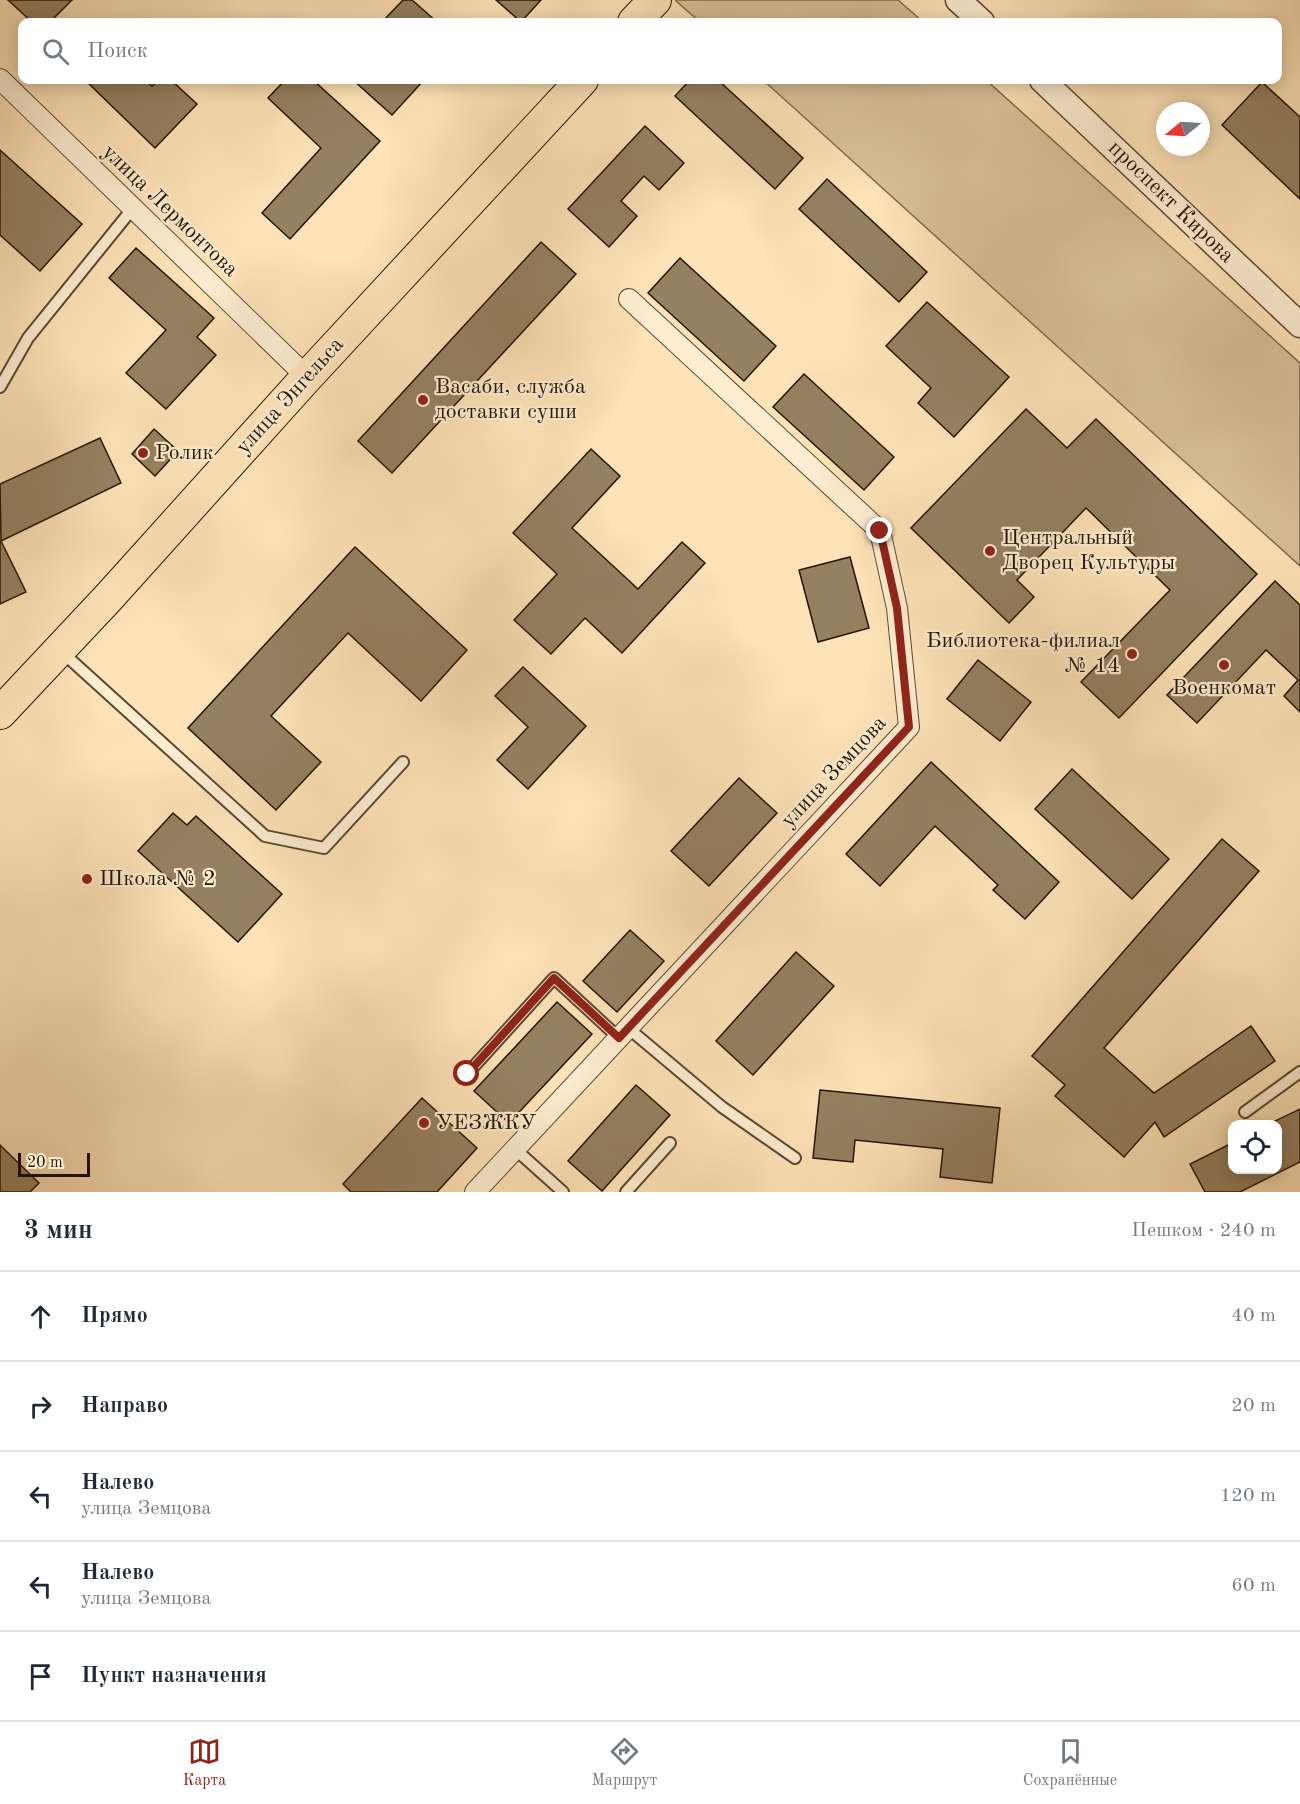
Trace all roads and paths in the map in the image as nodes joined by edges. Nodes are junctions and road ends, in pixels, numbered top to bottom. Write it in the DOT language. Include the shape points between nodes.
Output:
graph roads {
  1 [pos="655,0"];
  2 [pos="958,0"];
  3 [pos="638,18"];
  4 [pos="978,18"];
  5 [pos="0,79"];
  6 [pos="578,84"];
  7 [pos="1046,84"];
  8 [pos="133,208"];
  9 [pos="629,299"];
  10 [pos="1300,325"];
  11 [pos="307,377"];
  12 [pos="0,387"];
  13 [pos="59,650"];
  14 [pos="0,713"];
  15 [pos="403,762"];
  16 [pos="624,1033"];
  17 [pos="1300,1072"];
  18 [pos="467,1074"];
  19 [pos="1245,1112"];
  20 [pos="670,1143"];
  21 [pos="515,1149"];
  22 [pos="795,1158"];
  23 [pos="475,1192"];
  24 [pos="563,1192"];
  25 [pos="626,1192"];
  1 -- 3 [label="main road"];
  2 -- 4 [label="street"];
  5 -- 8 [label="street, улица Лермонтова"];
  6 -- 11 [label="main road, улица Энгельса"];
  7 -- 10 [label="street, проспект Кирова"];
  8 -- 11 [label="street, улица Лермонтова"];
  8 -- 12 [label="lane" via="28,338"];
  9 -- 16 [label="street, улица Земцова" via="880,531 897,608 909,727"];
  11 -- 13 [label="main road, улица Энгельса"];
  13 -- 14 [label="main road, улица Энгельса"];
  13 -- 15 [label="lane" via="265,836 324,848"];
  16 -- 18 [label="lane" via="554,978"];
  16 -- 21 [label="street, улица Земцова"];
  16 -- 22 [label="lane"];
  17 -- 19 [label="lane"];
  20 -- 25 [label="lane"];
  21 -- 23 [label="street, улица Земцова"];
  21 -- 24 [label="lane"];
}
